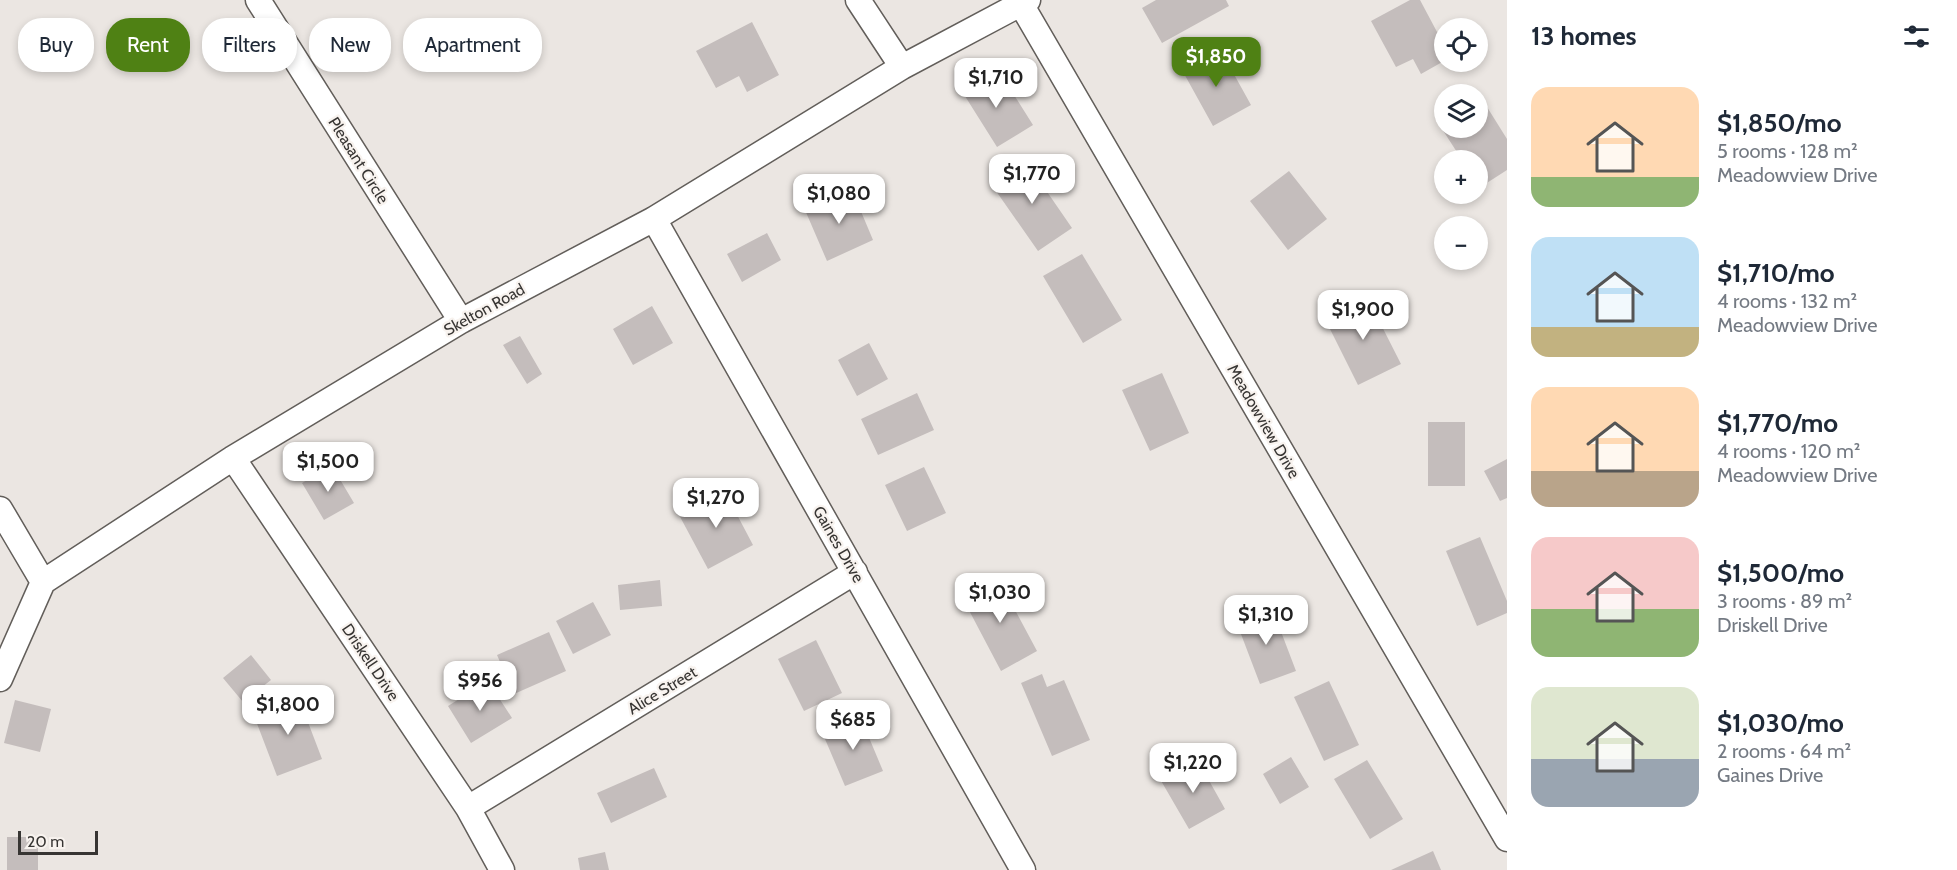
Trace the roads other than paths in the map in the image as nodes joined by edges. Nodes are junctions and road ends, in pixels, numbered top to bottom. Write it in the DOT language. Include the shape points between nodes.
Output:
graph roads {
  1 [pos="258,0"];
  2 [pos="858,0"];
  3 [pos="1024,2"];
  4 [pos="902,67"];
  5 [pos="654,219"];
  6 [pos="461,321"];
  7 [pos="233,458"];
  8 [pos="0,509"];
  9 [pos="855,572"];
  10 [pos="43,582"];
  11 [pos="0,679"];
  12 [pos="468,807"];
  13 [pos="1507,839"];
  14 [pos="502,870"];
  15 [pos="1023,870"];
  1 -- 6 [label="street, Pleasant Circle"];
  2 -- 4 [label="street"];
  3 -- 4 [label="street, Skelton Road"];
  3 -- 13 [label="street, Meadowview Drive"];
  4 -- 5 [label="street, Skelton Road"];
  5 -- 6 [label="street, Skelton Road"];
  5 -- 9 [label="street, Gaines Drive"];
  6 -- 7 [label="street, Skelton Road"];
  7 -- 10 [label="street, Skelton Road"];
  7 -- 12 [label="street, Driskell Drive"];
  8 -- 10 [label="street"];
  9 -- 12 [label="street, Alice Street"];
  9 -- 15 [label="street, Gaines Drive"];
  10 -- 11 [label="street"];
  12 -- 14 [label="street, Driskell Drive"];
}
